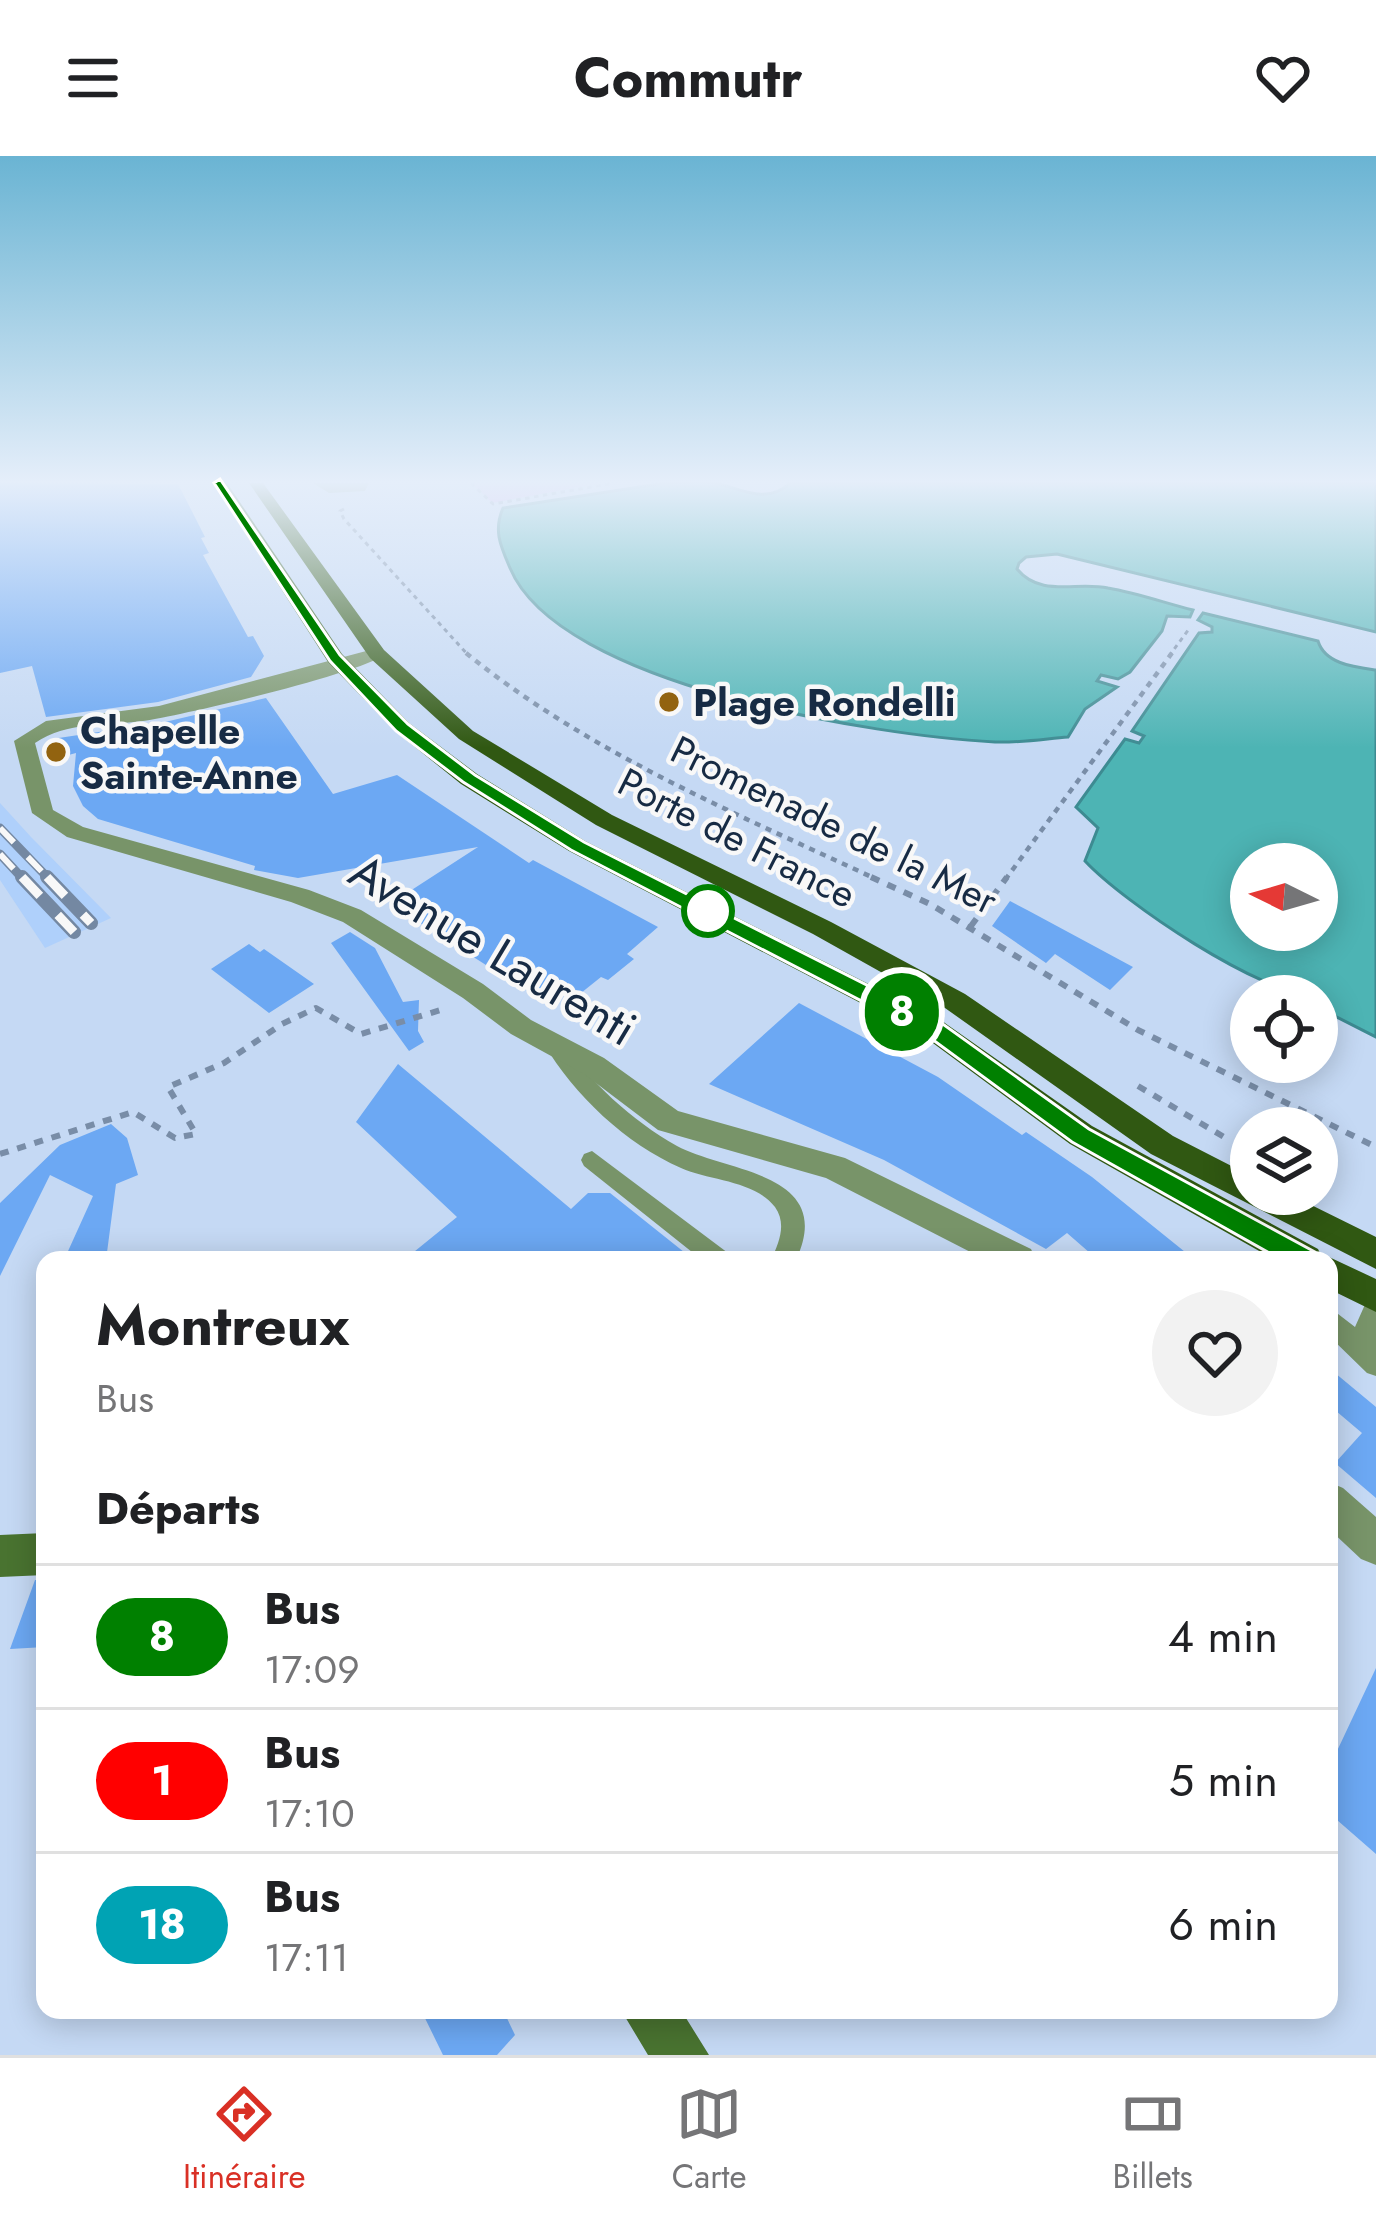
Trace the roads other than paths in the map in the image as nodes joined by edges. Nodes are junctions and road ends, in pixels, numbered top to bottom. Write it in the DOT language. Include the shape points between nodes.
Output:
graph roads {
  1 [pos="278,572"];
  2 [pos="319,572"];
  3 [pos="377,654"];
  4 [pos="340,665"];
  5 [pos="554,1044"];
  6 [pos="592,1160"];
  7 [pos="1230,1180"];
  8 [pos="1299,1215"];
  9 [pos="1270,1249"];
  10 [pos="708,1251"];
  11 [pos="788,1251"];
  12 [pos="1001,1251"];
  13 [pos="1376,1254"];
  14 [pos="1338,1277"];
  15 [pos="1376,1296"];
  16 [pos="1376,1308"];
  17 [pos="1338,1328"];
  18 [pos="1368,1357"];
  19 [pos="1338,1510"];
  20 [pos="1376,1544"];
  21 [pos="36,1554"];
  22 [pos="0,1556"];
  23 [pos="654,2019"];
  24 [pos="682,2055"];
  1 -- 4 [label="main road, Porte de France"];
  2 -- 3 [label="main road, Porte de France"];
  3 -- 4 [label="street, Avenue Laurenti"];
  3 -- 7 [label="main road, Porte de France" via="466,735 525,772 955,1001 1162,1145"];
  4 -- 5 [label="street, Avenue Laurenti" via="154,713 34,731 24,741 34,817 352,916"];
  4 -- 9 [label="main road, Porte de France" via="402,727 518,812 932,1028 1081,1136"];
  5 -- 11 [label="lane" via="570,1073 660,1145 778,1194 791,1214"];
  5 -- 12 [label="street, Avenue Laurenti" via="669,1120 834,1167"];
  6 -- 10 [label="lane"];
  8 -- 13 [label="main road, Porte de France"];
  14 -- 15 [label="main road"];
  16 -- 18 [label="lane"];
  17 -- 18 [label="lane"];
  19 -- 20 [label="street"];
  21 -- 22 [label="street"];
  23 -- 24 [label="street"];
}
